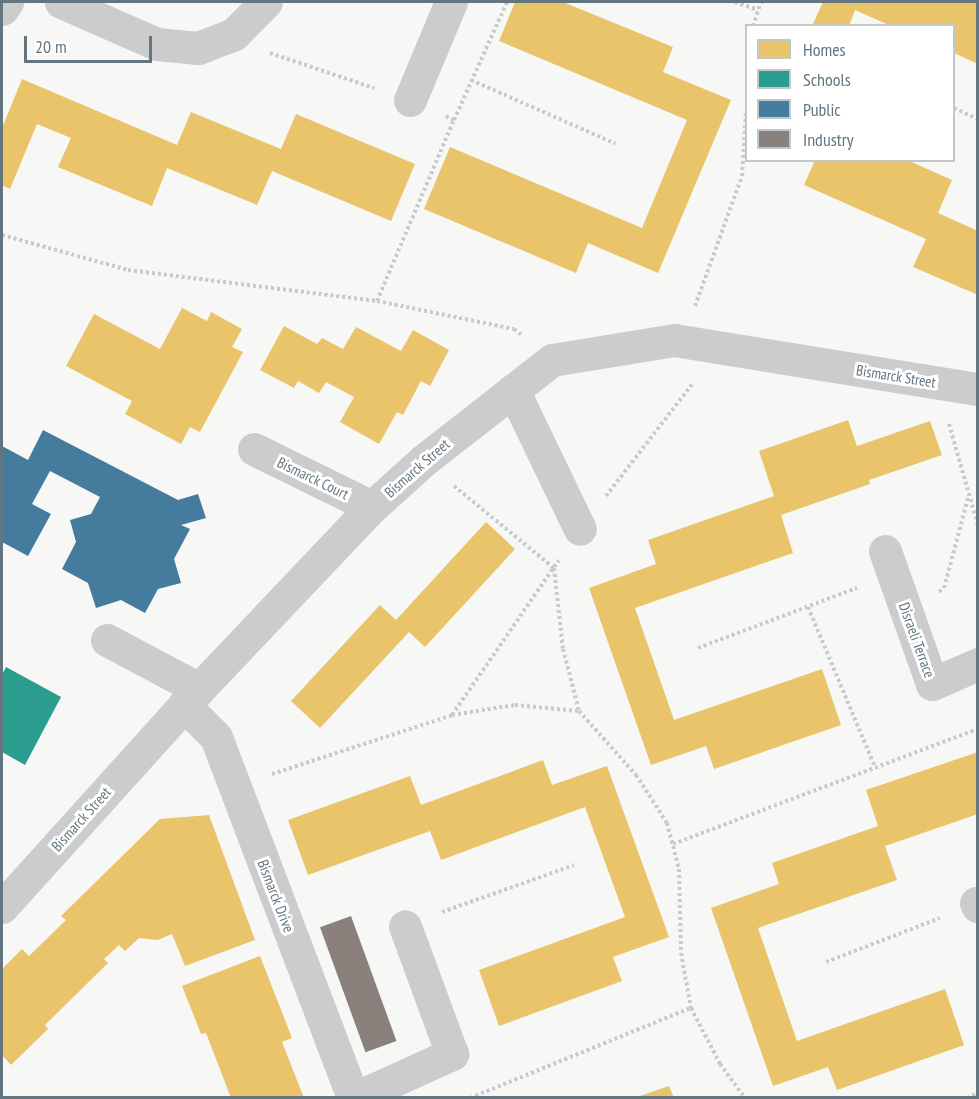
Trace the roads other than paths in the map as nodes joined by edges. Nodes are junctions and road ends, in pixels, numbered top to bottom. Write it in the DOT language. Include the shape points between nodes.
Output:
graph roads {
  1 [pos="7,2"];
  2 [pos="61,2"];
  3 [pos="266,2"];
  4 [pos="451,2"];
  5 [pos="2,9"];
  6 [pos="410,100"];
  7 [pos="978,389"];
  8 [pos="513,390"];
  9 [pos="254,449"];
  10 [pos="372,507"];
  11 [pos="580,529"];
  12 [pos="889,563"];
  13 [pos="107,640"];
  14 [pos="978,664"];
  15 [pos="192,697"];
  16 [pos="2,907"];
  17 [pos="405,926"];
  18 [pos="354,1098"];
  1 -- 5 [label="street"];
  2 -- 3 [label="street" via="157,44 198,48 234,34"];
  4 -- 6 [label="street"];
  7 -- 8 [label="street, Bismarck Street" via="674,340 552,360"];
  8 -- 10 [label="street, Bismarck Street"];
  8 -- 11 [label="street"];
  9 -- 10 [label="street, Bismarck Court"];
  10 -- 15 [label="street, Bismarck Street"];
  12 -- 14 [label="street, Disraeli Terrace" via="932,684"];
  13 -- 15 [label="street, Bismarck Drive"];
  15 -- 16 [label="street, Bismarck Street"];
  15 -- 18 [label="street, Bismarck Drive" via="216,737"];
  17 -- 18 [label="street" via="452,1054"];
}
